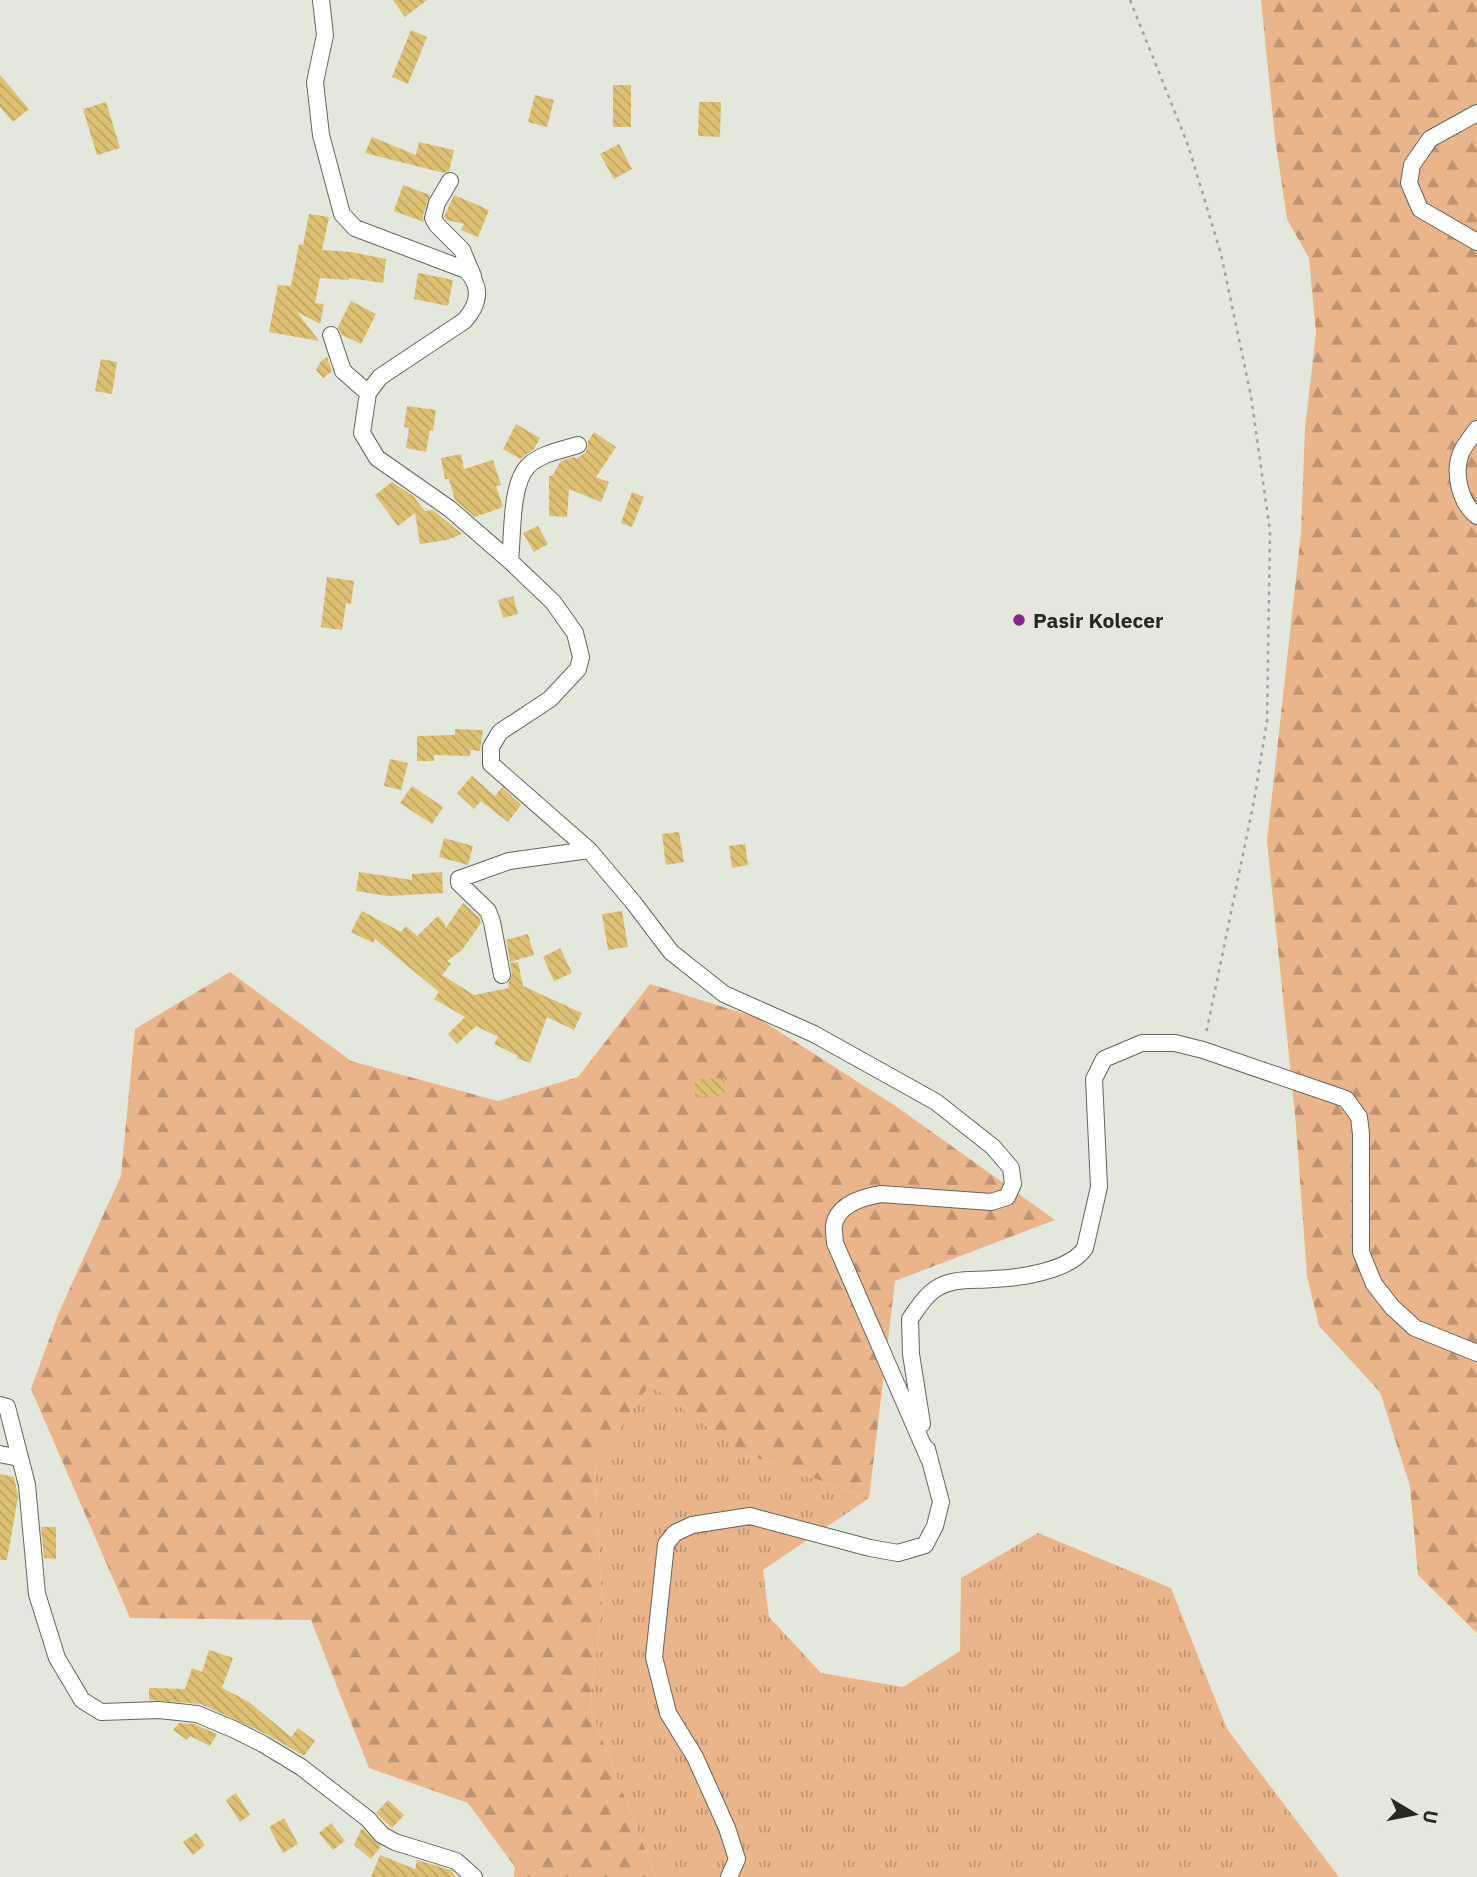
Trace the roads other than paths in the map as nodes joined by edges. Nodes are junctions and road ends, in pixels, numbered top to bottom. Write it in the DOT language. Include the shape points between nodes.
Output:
graph roads {
  1 [pos="321,0"];
  2 [pos="1477,113"];
  3 [pos="450,181"];
  4 [pos="1477,242"];
  5 [pos="477,287"];
  6 [pos="331,335"];
  7 [pos="368,393"];
  8 [pos="1477,429"];
  9 [pos="578,445"];
  10 [pos="1477,516"];
  11 [pos="510,561"];
  12 [pos="589,850"];
  13 [pos="502,975"];
  14 [pos="1477,1353"];
  15 [pos="0,1405"];
  16 [pos="0,1454"];
  17 [pos="19,1458"];
  18 [pos="929,1459"];
  19 [pos="474,1877"];
  20 [pos="729,1877"];
  1 -- 5 [label="street" via="325,35 316,82 321,135 342,214 355,228 466,271"];
  2 -- 4 [label="street" via="1430,139 1412,165 1409,183 1420,209"];
  3 -- 5 [label="street" via="433,218 462,250"];
  5 -- 7 [label="street" via="474,310 464,321 396,364"];
  6 -- 7 [label="street" via="343,371"];
  7 -- 11 [label="street" via="362,433 377,458 450,509"];
  8 -- 10 [label="street" via="1461,454 1457,483"];
  9 -- 11 [label="street" via="529,465 518,481"];
  11 -- 12 [label="street" via="554,602 575,633 581,657 578,669 550,699 500,732 491,747 491,764"];
  12 -- 13 [label="street" via="509,861 459,879 488,911"];
  12 -- 18 [label="street" via="671,952 724,994 814,1034 936,1102 993,1147 1011,1168 1013,1184 1007,1197 991,1202 881,1194 843,1208 834,1224 835,1242"];
  14 -- 18 [label="street" via="1415,1328 1374,1284 1361,1252 1360,1117 1346,1099 1203,1050 1142,1043 1104,1059 1094,1079 1100,1187 1080,1255 1064,1265 1017,1277 948,1283 934,1290 909,1319"];
  15 -- 17 [label="street" via="7,1407"];
  16 -- 17 [label="street"];
  17 -- 19 [label="street" via="27,1485 37,1594 57,1658 82,1700 101,1712 197,1714 233,1730 301,1768 382,1835 456,1861"];
  18 -- 20 [label="street" via="941,1502 925,1545 898,1553 750,1516 692,1525 675,1533 666,1544 654,1657 668,1713 695,1758 730,1838 737,1859"];
}
